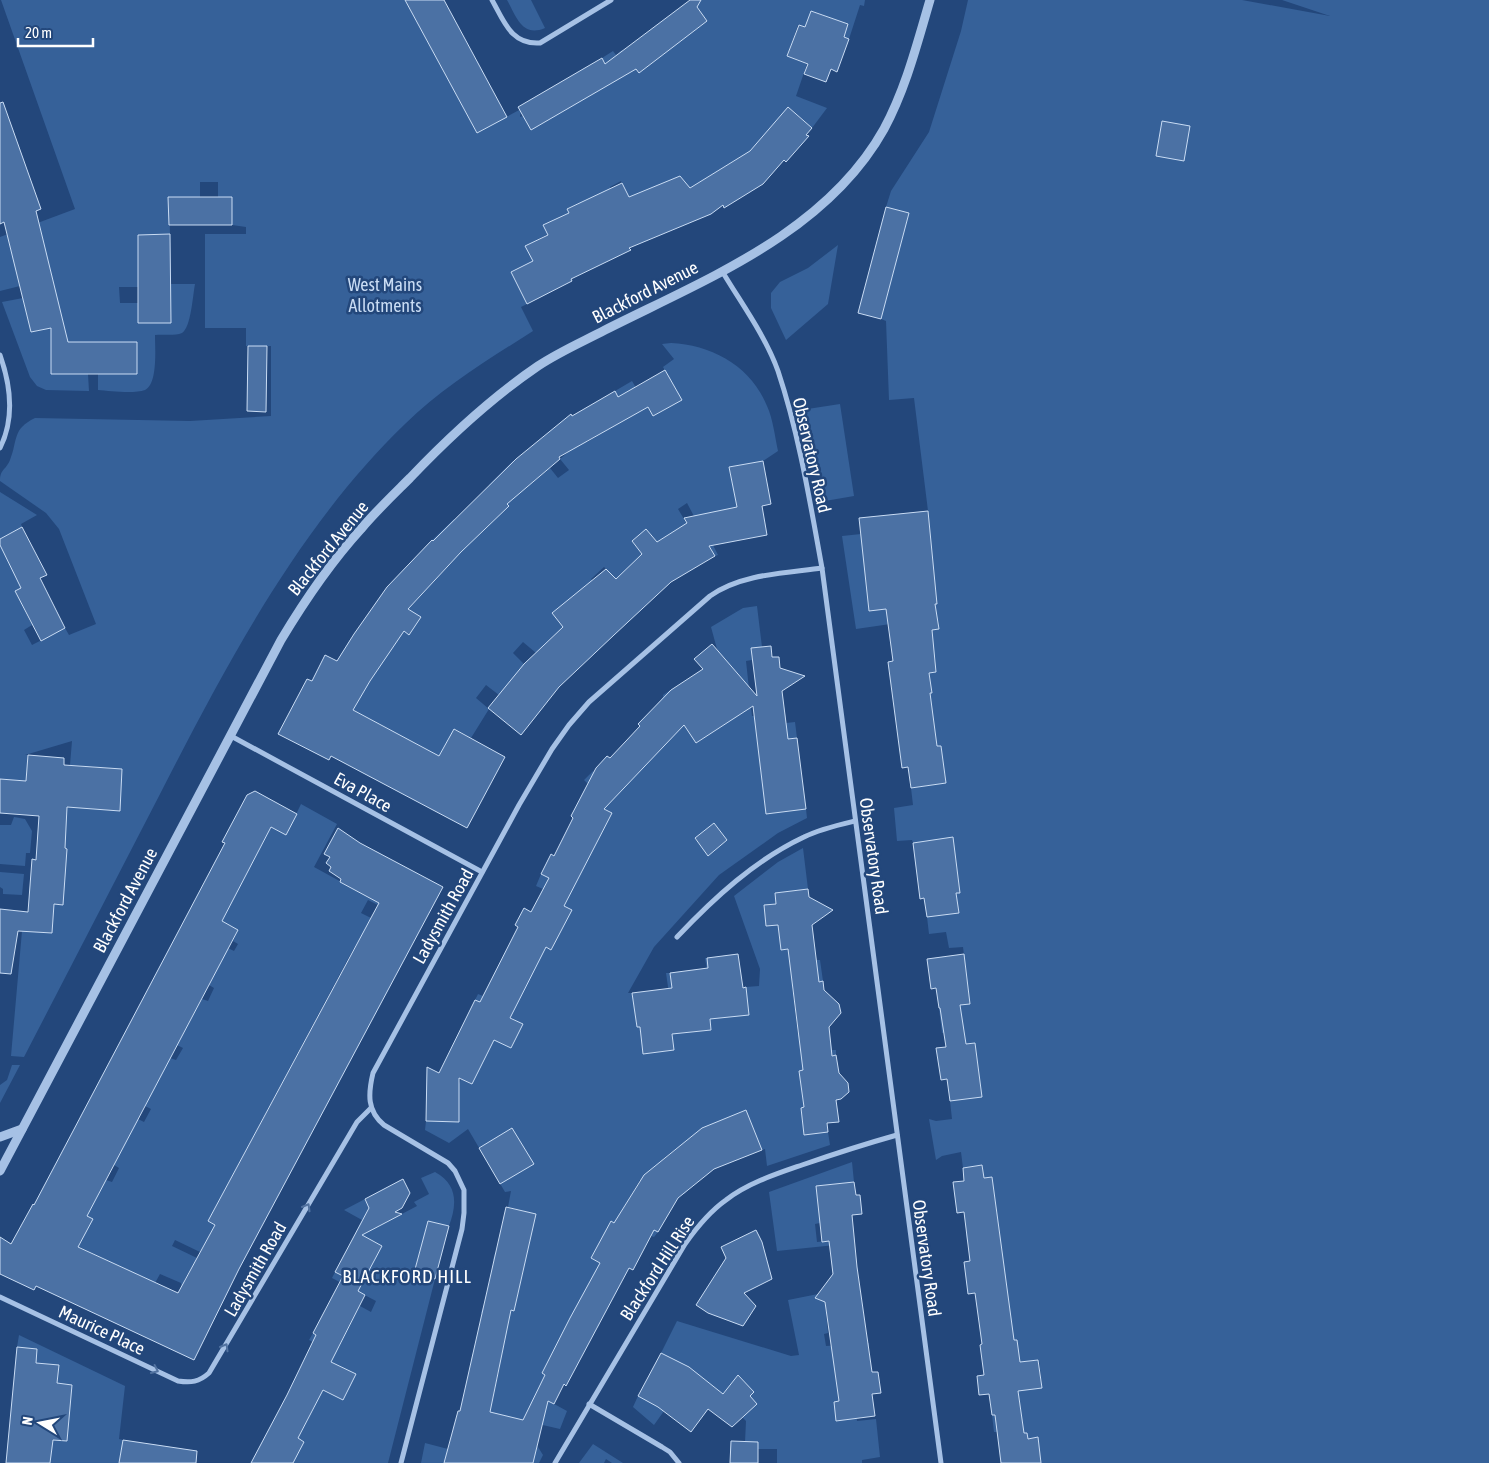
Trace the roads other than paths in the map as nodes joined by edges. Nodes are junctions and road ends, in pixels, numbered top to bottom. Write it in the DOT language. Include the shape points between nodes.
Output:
graph roads {
  1 [pos="492,0"];
  2 [pos="611,0"];
  3 [pos="930,0"];
  4 [pos="722,270"];
  5 [pos="0,355"];
  6 [pos="0,448"];
  7 [pos="822,568"];
  8 [pos="231,736"];
  9 [pos="855,821"];
  10 [pos="482,872"];
  11 [pos="677,937"];
  12 [pos="370,1108"];
  13 [pos="22,1129"];
  14 [pos="897,1135"];
  15 [pos="0,1137"];
  16 [pos="0,1171"];
  17 [pos="0,1297"];
  18 [pos="194,1382"];
  19 [pos="589,1404"];
  20 [pos="401,1463"];
  21 [pos="555,1463"];
  22 [pos="679,1463"];
  23 [pos="940,1463"];
  1 -- 2 [label="street" via="514,36 532,44 540,43"];
  3 -- 4 [label="street, Blackford Avenue" via="906,82 865,158 809,216"];
  4 -- 7 [label="street, Observatory Road" via="777,370 802,464"];
  4 -- 8 [label="street, Blackford Avenue" via="539,365 482,408 429,458 362,527 325,573 281,640"];
  5 -- 6 [label="street" via="10,394 8,426"];
  7 -- 9 [label="street, Observatory Road"];
  7 -- 10 [label="street, Ladysmith Road" via="746,580 724,588 710,596 616,678 578,714 552,749"];
  8 -- 10 [label="street, Eva Place"];
  8 -- 13 [label="street, Blackford Avenue"];
  9 -- 11 [label="street" via="804,837 765,860 725,890"];
  9 -- 14 [label="street, Observatory Road"];
  10 -- 12 [label="street, Ladysmith Road" via="373,1073"];
  18 -- 12 [label="street, Ladysmith Road, one-way" via="210,1374 357,1122"];
  12 -- 20 [label="street" via="384,1125 448,1162 464,1190 462,1229"];
  13 -- 15 [label="street"];
  13 -- 16 [label="street, Blackford Avenue"];
  14 -- 19 [label="street, Blackford Hill Rise" via="775,1174 742,1189 714,1209 685,1244"];
  14 -- 23 [label="street, Observatory Road"];
  17 -- 18 [label="street, Maurice Place, one-way" via="178,1381"];
  19 -- 21 [label="street, Blackford Hill Rise"];
  19 -- 22 [label="street" via="670,1452"];
}
